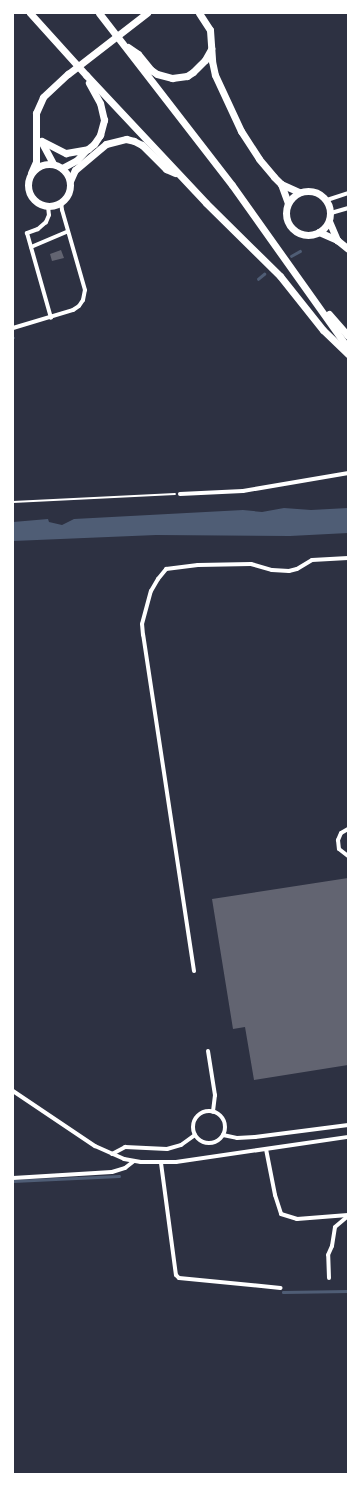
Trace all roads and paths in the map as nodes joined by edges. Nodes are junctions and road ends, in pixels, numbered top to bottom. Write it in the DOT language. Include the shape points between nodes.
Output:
graph roads {
  1 [pos="30,13"];
  2 [pos="99,13"];
  3 [pos="147,13"];
  4 [pos="199,13"];
  5 [pos="123,44"];
  6 [pos="211,48"];
  7 [pos="85,74"];
  8 [pos="36,132"];
  9 [pos="42,141"];
  10 [pos="88,149"];
  11 [pos="53,164"];
  12 [pos="62,168"];
  13 [pos="31,173"];
  14 [pos="182,177"];
  15 [pos="70,181"];
  16 [pos="281,184"];
  17 [pos="299,192"];
  18 [pos="348,193"];
  19 [pos="327,200"];
  20 [pos="61,202"];
  21 [pos="288,203"];
  22 [pos="48,206"];
  23 [pos="348,208"];
  24 [pos="331,214"];
  25 [pos="329,221"];
  26 [pos="67,232"];
  27 [pos="320,232"];
  28 [pos="337,240"];
  29 [pos="32,247"];
  30 [pos="348,249"];
  31 [pos="318,305"];
  32 [pos="51,318"];
  33 [pos="13,328"];
  34 [pos="348,328"];
  35 [pos="348,336"];
  36 [pos="348,348"];
  37 [pos="348,354"];
  38 [pos="348,473"];
  39 [pos="180,494"];
  40 [pos="13,502"];
  41 [pos="348,558"];
  42 [pos="348,829"];
  43 [pos="348,856"];
  44 [pos="194,971"];
  45 [pos="208,1051"];
  46 [pos="13,1092"];
  47 [pos="214,1112"];
  48 [pos="348,1124"];
  49 [pos="195,1135"];
  50 [pos="223,1135"];
  51 [pos="348,1137"];
  52 [pos="266,1149"];
  53 [pos="112,1154"];
  54 [pos="134,1161"];
  55 [pos="161,1163"];
  56 [pos="13,1178"];
  57 [pos="348,1216"];
  58 [pos="329,1278"];
  59 [pos="281,1288"];
  1 -- 7 [label="main road"];
  2 -- 5 [label="main road"];
  3 -- 8 [label="main road" via="50,90 39,104 36,113"];
  4 -- 6 [label="main road" via="210,30"];
  5 -- 6 [label="main road" via="138,54 151,70 172,78 187,76 193,72 205,60"];
  5 -- 31 [label="main road" via="192,131"];
  6 -- 16 [label="main road" via="215,75 241,131 259,159"];
  7 -- 10 [label="main road" via="100,103 104,120 100,135"];
  7 -- 14 [label="main road"];
  8 -- 9 [label="main road"];
  8 -- 13 [label="main road" via="36,162"];
  9 -- 10 [label="main road" via="66,153"];
  9 -- 11 [label="main road"];
  10 -- 12 [label="main road" via="77,160"];
  11 -- 12 [label="main road"];
  11 -- 13 [label="main road" via="41,165"];
  12 -- 15 [label="main road"];
  13 -- 22 [label="main road" via="28,183 30,194 37,203"];
  14 -- 15 [label="main road" via="166,169 142,145 126,139 106,144 75,170"];
  14 -- 37 [label="main road" via="280,276 323,330"];
  15 -- 20 [label="main road" via="69,193"];
  16 -- 17 [label="main road"];
  16 -- 21 [label="main road"];
  17 -- 19 [label="main road" via="318,192"];
  17 -- 21 [label="main road"];
  18 -- 19 [label="street"];
  19 -- 24 [label="main road"];
  20 -- 22 [label="main road"];
  20 -- 26 [label="street"];
  21 -- 27 [label="main road" via="286,215 291,227 301,234 314,235"];
  22 -- 29 [label="street" via="49,215 46,222 38,229 27,233"];
  23 -- 24 [label="street"];
  24 -- 25 [label="main road"];
  25 -- 27 [label="main road"];
  25 -- 28 [label="main road"];
  26 -- 29 [label="street"];
  26 -- 32 [label="street" via="85,290 79,306"];
  27 -- 28 [label="main road"];
  28 -- 30 [label="main road"];
  29 -- 32 [label="street"];
  31 -- 34 [label="main road" via="334,313"];
  31 -- 35 [label="main road"];
  31 -- 36 [label="main road"];
  32 -- 33 [label="street"];
  38 -- 39 [label="street" via="243,492"];
  39 -- 40 [label="path"];
  41 -- 44 [label="street" via="312,560 289,571 272,570 251,564 198,565 166,569 151,591 142,624 143,635"];
  42 -- 43 [label="street" via="341,833 338,840 339,849"];
  45 -- 47 [label="street" via="216,1095"];
  46 -- 53 [label="street" via="84,1139"];
  47 -- 49 [label="street" via="204,1113 196,1118 193,1126"];
  47 -- 50 [label="street" via="224,1122"];
  48 -- 50 [label="street" via="255,1137 237,1138"];
  49 -- 50 [label="street" via="209,1143 219,1140"];
  49 -- 53 [label="street" via="168,1149 125,1148"];
  51 -- 52 [label="street"];
  52 -- 55 [label="street"];
  52 -- 57 [label="street" via="281,1214 297,1219"];
  53 -- 54 [label="street"];
  54 -- 55 [label="street"];
  54 -- 56 [label="street" via="125,1168 112,1172"];
  55 -- 59 [label="street" via="176,1275 186,1279"];
  57 -- 58 [label="street" via="335,1227 328,1255"];
}
